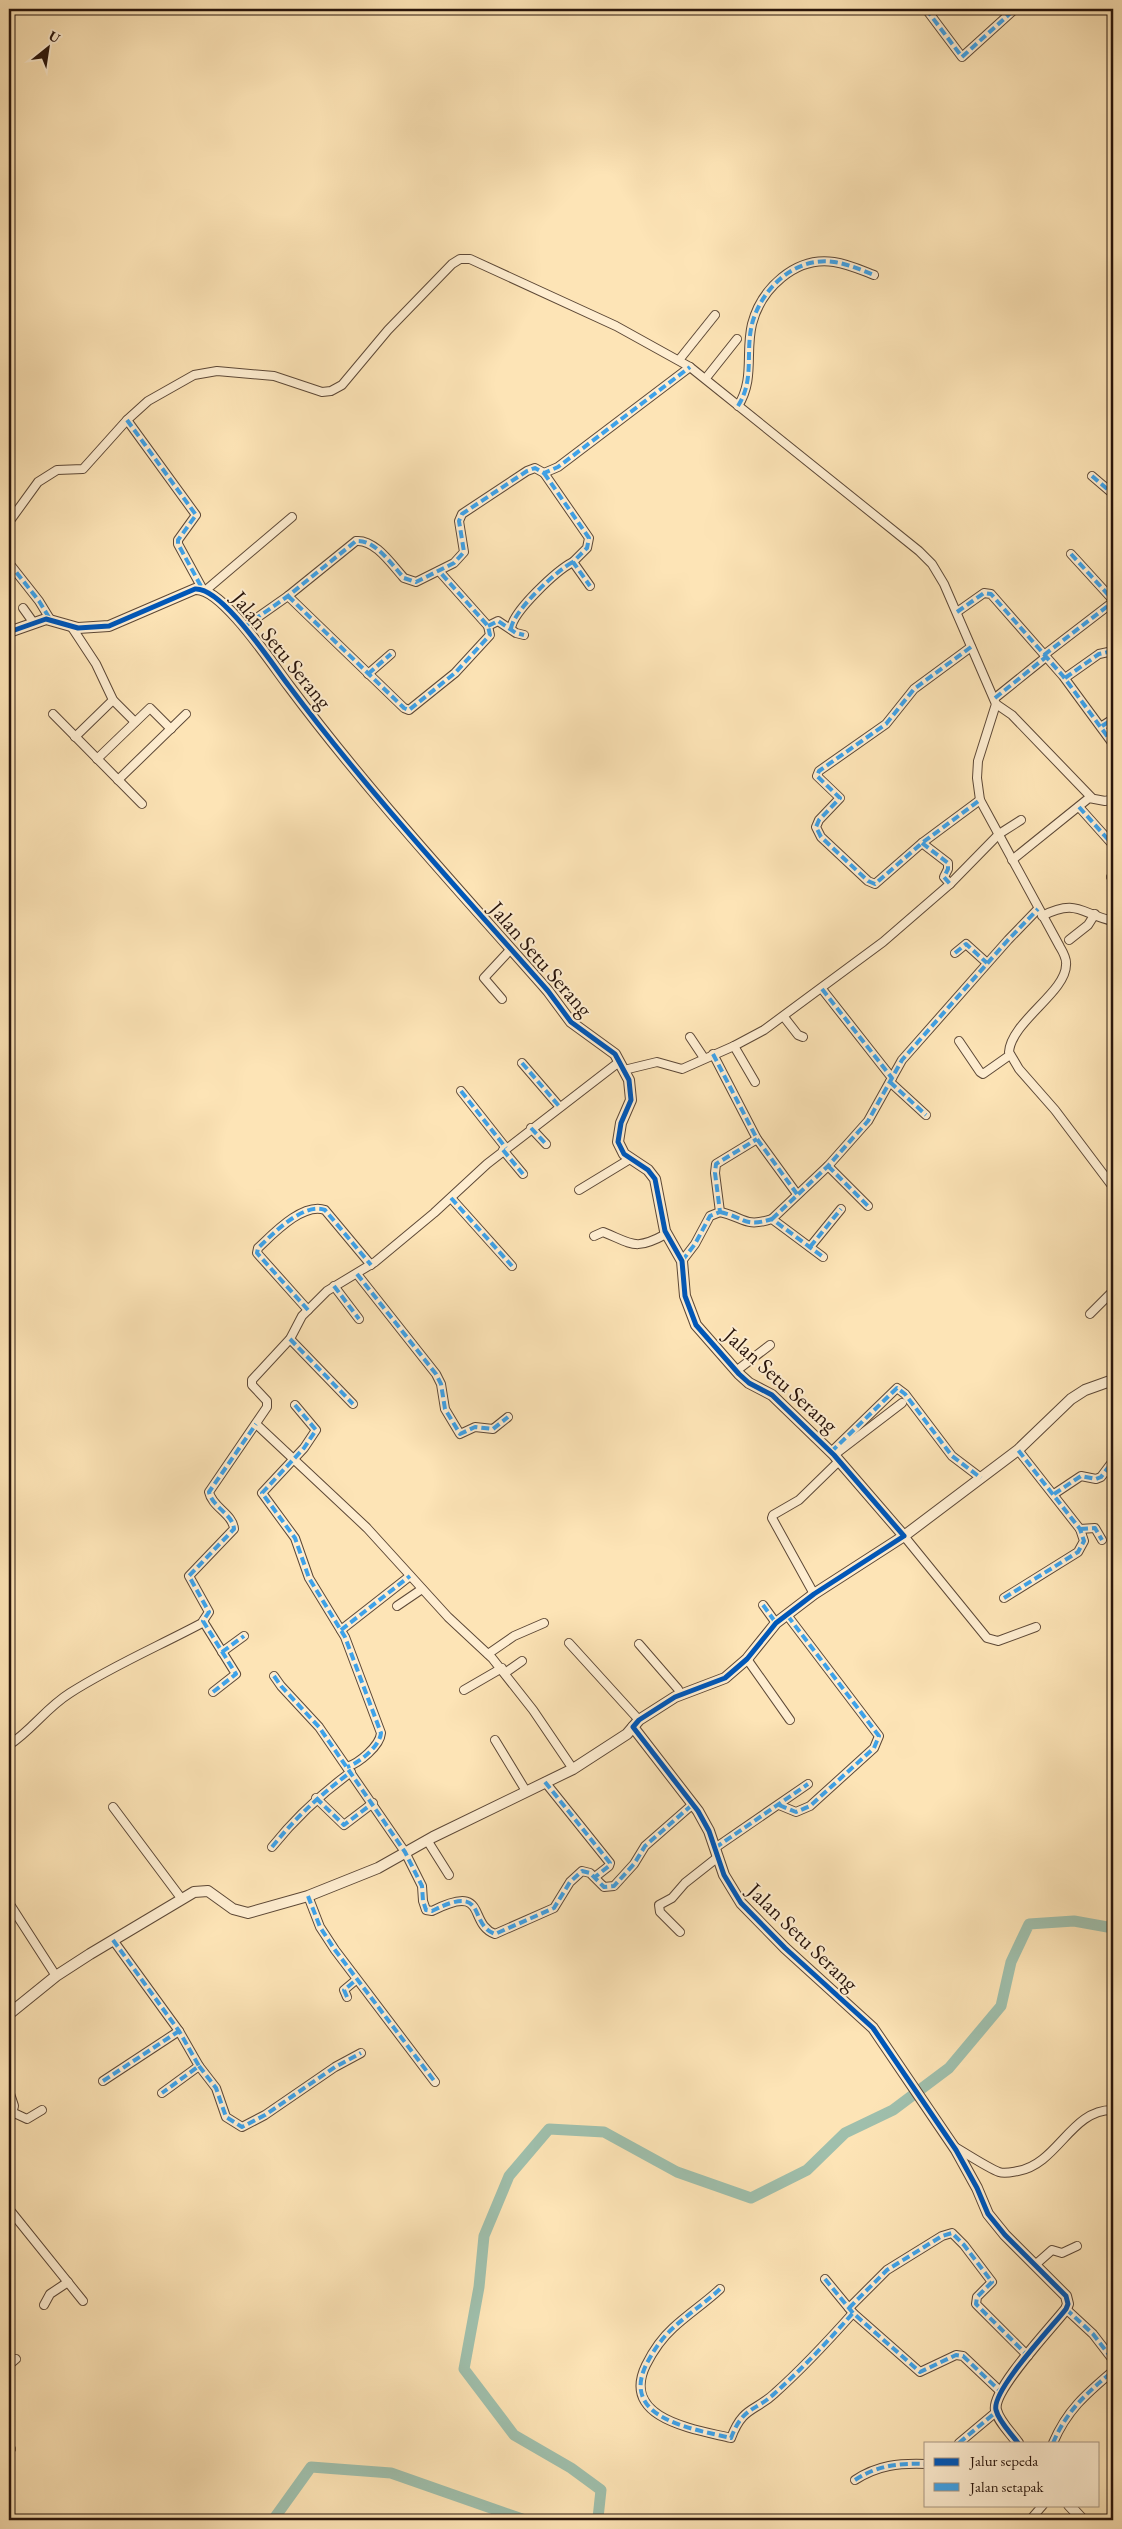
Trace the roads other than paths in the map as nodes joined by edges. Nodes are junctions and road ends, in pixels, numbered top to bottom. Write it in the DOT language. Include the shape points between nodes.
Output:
graph roads {
  1 [pos="926,9"];
  2 [pos="1015,9"];
  3 [pos="874,276"];
  4 [pos="715,315"];
  5 [pos="736,339"];
  6 [pos="679,360"];
  7 [pos="690,367"];
  8 [pos="706,378"];
  9 [pos="738,406"];
  10 [pos="127,420"];
  11 [pos="544,473"];
  12 [pos="1092,476"];
  13 [pos="1113,494"];
  14 [pos="292,517"];
  15 [pos="9,522"];
  16 [pos="1071,554"];
  17 [pos="573,562"];
  18 [pos="9,563"];
  19 [pos="439,571"];
  20 [pos="590,586"];
  21 [pos="204,589"];
  22 [pos="288,596"];
  23 [pos="1113,601"];
  24 [pos="23,608"];
  25 [pos="957,612"];
  26 [pos="50,619"];
  27 [pos="33,622"];
  28 [pos="71,626"];
  29 [pos="488,626"];
  30 [pos="244,627"];
  31 [pos="511,629"];
  32 [pos="9,632"];
  33 [pos="524,635"];
  34 [pos="971,647"];
  35 [pos="1113,651"];
  36 [pos="391,654"];
  37 [pos="1045,656"];
  38 [pos="368,674"];
  39 [pos="1065,678"];
  40 [pos="113,700"];
  41 [pos="996,701"];
  42 [pos="53,714"];
  43 [pos="186,714"];
  44 [pos="1113,719"];
  45 [pos="135,722"];
  46 [pos="1102,726"];
  47 [pos="171,729"];
  48 [pos="75,737"];
  49 [pos="1113,744"];
  50 [pos="97,759"];
  51 [pos="118,780"];
  52 [pos="1091,797"];
  53 [pos="1113,799"];
  54 [pos="980,800"];
  55 [pos="142,804"];
  56 [pos="1079,807"];
  57 [pos="1021,820"];
  58 [pos="999,834"];
  59 [pos="922,843"];
  60 [pos="1113,845"];
  61 [pos="1012,860"];
  62 [pos="950,884"];
  63 [pos="1040,912"];
  64 [pos="1095,914"];
  65 [pos="1113,921"];
  66 [pos="1069,940"];
  67 [pos="511,949"];
  68 [pos="955,953"];
  69 [pos="988,963"];
  70 [pos="822,988"];
  71 [pos="502,999"];
  72 [pos="784,1016"];
  73 [pos="690,1037"];
  74 [pos="803,1037"];
  75 [pos="959,1042"];
  76 [pos="734,1046"];
  77 [pos="713,1054"];
  78 [pos="1010,1056"];
  79 [pos="704,1058"];
  80 [pos="522,1063"];
  81 [pos="621,1066"];
  82 [pos="891,1080"];
  83 [pos="755,1082"];
  84 [pos="461,1091"];
  85 [pos="559,1106"];
  86 [pos="926,1115"];
  87 [pos="531,1128"];
  88 [pos="757,1139"];
  89 [pos="546,1144"];
  90 [pos="504,1149"];
  91 [pos="630,1159"];
  92 [pos="828,1166"];
  93 [pos="523,1174"];
  94 [pos="1113,1187"];
  95 [pos="579,1190"];
  96 [pos="797,1194"];
  97 [pos="451,1198"];
  98 [pos="868,1206"];
  99 [pos="841,1210"];
  100 [pos="720,1212"];
  101 [pos="772,1219"];
  102 [pos="666,1234"];
  103 [pos="594,1236"];
  104 [pos="810,1247"];
  105 [pos="824,1257"];
  106 [pos="682,1261"];
  107 [pos="371,1265"];
  108 [pos="512,1266"];
  109 [pos="357,1274"];
  110 [pos="334,1286"];
  111 [pos="1113,1291"];
  112 [pos="308,1310"];
  113 [pos="1090,1314"];
  114 [pos="359,1319"];
  115 [pos="290,1339"];
  116 [pos="770,1345"];
  117 [pos="736,1371"];
  118 [pos="1113,1380"];
  119 [pos="902,1403"];
  120 [pos="353,1404"];
  121 [pos="295,1405"];
  122 [pos="508,1417"];
  123 [pos="256,1424"];
  124 [pos="1018,1450"];
  125 [pos="835,1456"];
  126 [pos="294,1460"];
  127 [pos="1113,1461"];
  128 [pos="981,1478"];
  129 [pos="1054,1494"];
  130 [pos="1080,1529"];
  131 [pos="904,1536"];
  132 [pos="1102,1540"];
  133 [pos="410,1576"];
  134 [pos="422,1589"];
  135 [pos="814,1594"];
  136 [pos="1004,1598"];
  137 [pos="763,1605"];
  138 [pos="397,1606"];
  139 [pos="787,1615"];
  140 [pos="204,1622"];
  141 [pos="544,1623"];
  142 [pos="776,1623"];
  143 [pos="1036,1627"];
  144 [pos="341,1630"];
  145 [pos="244,1636"];
  146 [pos="569,1644"];
  147 [pos="639,1644"];
  148 [pos="222,1652"];
  149 [pos="488,1654"];
  150 [pos="747,1659"];
  151 [pos="522,1661"];
  152 [pos="503,1671"];
  153 [pos="274,1676"];
  154 [pos="464,1690"];
  155 [pos="213,1692"];
  156 [pos="680,1695"];
  157 [pos="790,1720"];
  158 [pos="636,1723"];
  159 [pos="495,1740"];
  160 [pos="9,1745"];
  161 [pos="349,1769"];
  162 [pos="573,1769"];
  163 [pos="545,1782"];
  164 [pos="808,1784"];
  165 [pos="526,1791"];
  166 [pos="316,1798"];
  167 [pos="373,1803"];
  168 [pos="693,1804"];
  169 [pos="779,1805"];
  170 [pos="113,1807"];
  171 [pos="427,1840"];
  172 [pos="272,1847"];
  173 [pos="405,1852"];
  174 [pos="716,1853"];
  175 [pos="449,1875"];
  176 [pos="594,1877"];
  177 [pos="308,1896"];
  178 [pos="181,1898"];
  179 [pos="9,1903"];
  180 [pos="680,1932"];
  181 [pos="113,1940"];
  182 [pos="56,1976"];
  183 [pos="356,1980"];
  184 [pos="347,1997"];
  185 [pos="9,2013"];
  186 [pos="179,2032"];
  187 [pos="361,2053"];
  188 [pos="199,2066"];
  189 [pos="103,2081"];
  190 [pos="435,2082"];
  191 [pos="162,2093"];
  192 [pos="9,2094"];
  193 [pos="42,2110"];
  194 [pos="1113,2110"];
  195 [pos="11,2115"];
  196 [pos="953,2146"];
  197 [pos="9,2209"];
  198 [pos="1077,2246"];
  199 [pos="1035,2265"];
  200 [pos="825,2279"];
  201 [pos="68,2282"];
  202 [pos="720,2289"];
  203 [pos="83,2301"];
  204 [pos="44,2305"];
  205 [pos="1066,2309"];
  206 [pos="851,2310"];
  207 [pos="1028,2356"];
  208 [pos="16,2359"];
  209 [pos="1113,2360"];
  210 [pos="9,2365"];
  211 [pos="1113,2371"];
  212 [pos="1000,2390"];
  213 [pos="996,2412"];
  214 [pos="960,2442"];
  215 [pos="1017,2442"];
  216 [pos="1054,2442"];
  217 [pos="924,2464"];
  218 [pos="855,2480"];
  219 [pos="1042,2506"];
  220 [pos="1070,2506"];
  221 [pos="1030,2520"];
  222 [pos="1083,2520"];
  1 -- 2 [label="street" via="962,57"];
  3 -- 9 [label="street" via="844,264 825,261 801,267 774,283 762,300 752,325 747,390"];
  4 -- 6 [label="street"];
  5 -- 8 [label="street"];
  6 -- 7 [label="street"];
  6 -- 10 [label="street" via="607,322 470,259 460,259 388,330 349,379 331,391 314,391 274,376 206,372 160,393"];
  7 -- 8 [label="street"];
  7 -- 11 [label="street" via="558,468"];
  8 -- 9 [label="street"];
  9 -- 25 [label="street" via="919,551 932,564"];
  10 -- 15 [label="street" via="83,470 57,470 38,482"];
  10 -- 21 [label="street" via="196,515 180,536 178,544"];
  11 -- 17 [label="street" via="589,538 589,545"];
  11 -- 19 [label="street" via="535,468 528,471 462,514 459,521 464,552 459,559"];
  12 -- 13 [label="street"];
  14 -- 21 [label="street"];
  16 -- 23 [label="street"];
  17 -- 20 [label="street"];
  17 -- 31 [label="street" via="522,609 512,621"];
  18 -- 26 [label="street"];
  19 -- 22 [label="street" via="416,582 404,578 373,546 366,541 356,541"];
  19 -- 29 [label="street"];
  21 -- 28 [label="street, Jalan Setu Serang" via="194,589 109,626"];
  21 -- 30 [label="street, Jalan Setu Serang"];
  22 -- 30 [label="street"];
  22 -- 38 [label="street"];
  23 -- 37 [label="street"];
  24 -- 27 [label="street"];
  25 -- 34 [label="street"];
  25 -- 37 [label="street" via="984,593 991,594"];
  26 -- 27 [label="street, Jalan Setu Serang"];
  26 -- 28 [label="street, Jalan Setu Serang"];
  27 -- 32 [label="street, Jalan Setu Serang"];
  28 -- 40 [label="street" via="96,664"];
  29 -- 31 [label="street" via="498,620"];
  29 -- 38 [label="street" via="490,635 455,673 409,710"];
  30 -- 67 [label="street, Jalan Setu Serang" via="320,728"];
  31 -- 33 [label="street"];
  34 -- 41 [label="street"];
  34 -- 59 [label="street" via="914,689 886,724 817,773 840,798 820,820 816,827 818,832 871,883 877,882"];
  35 -- 39 [label="street" via="1099,654"];
  36 -- 38 [label="street"];
  37 -- 39 [label="street"];
  37 -- 41 [label="street"];
  39 -- 46 [label="street"];
  40 -- 45 [label="street"];
  40 -- 48 [label="street"];
  41 -- 52 [label="street"];
  41 -- 54 [label="street" via="978,761"];
  42 -- 48 [label="street"];
  43 -- 47 [label="street"];
  44 -- 46 [label="street"];
  45 -- 47 [label="street" via="150,708"];
  45 -- 50 [label="street"];
  46 -- 49 [label="street"];
  47 -- 51 [label="street"];
  48 -- 50 [label="street"];
  50 -- 51 [label="street"];
  51 -- 55 [label="street"];
  52 -- 53 [label="street" via="1105,801"];
  52 -- 56 [label="street"];
  54 -- 58 [label="street"];
  54 -- 59 [label="street"];
  56 -- 60 [label="street"];
  56 -- 61 [label="street"];
  57 -- 58 [label="street"];
  58 -- 61 [label="street"];
  58 -- 62 [label="street"];
  59 -- 62 [label="street" via="948,863 944,877"];
  61 -- 63 [label="street"];
  62 -- 70 [label="street" via="889,937"];
  63 -- 64 [label="street" via="1067,907"];
  63 -- 69 [label="street"];
  63 -- 78 [label="street" via="1060,946 1066,968 1049,996 1012,1040"];
  64 -- 65 [label="street"];
  64 -- 66 [label="street" via="1088,925"];
  67 -- 71 [label="street" via="484,978"];
  67 -- 81 [label="street, Jalan Setu Serang" via="571,1022 612,1050"];
  68 -- 69 [label="street" via="966,944"];
  69 -- 82 [label="street" via="915,1044"];
  70 -- 72 [label="street"];
  70 -- 82 [label="street"];
  72 -- 74 [label="street"];
  72 -- 76 [label="street"];
  73 -- 79 [label="street"];
  75 -- 78 [label="street" via="983,1074"];
  76 -- 77 [label="street"];
  76 -- 83 [label="street"];
  77 -- 79 [label="street"];
  77 -- 88 [label="street"];
  78 -- 94 [label="street"];
  79 -- 81 [label="street" via="682,1069 657,1062"];
  80 -- 85 [label="street"];
  81 -- 85 [label="street"];
  81 -- 91 [label="street, Jalan Setu Serang" via="632,1094 618,1142 621,1152"];
  82 -- 86 [label="street"];
  82 -- 92 [label="street" via="868,1121"];
  84 -- 90 [label="street"];
  85 -- 87 [label="street"];
  87 -- 89 [label="street"];
  87 -- 90 [label="street"];
  88 -- 96 [label="street"];
  88 -- 100 [label="street" via="716,1164 714,1173"];
  90 -- 93 [label="street"];
  90 -- 97 [label="street"];
  91 -- 95 [label="street"];
  91 -- 102 [label="street, Jalan Setu Serang" via="648,1170 655,1179"];
  92 -- 96 [label="street"];
  92 -- 98 [label="street"];
  96 -- 101 [label="street"];
  97 -- 107 [label="street"];
  97 -- 108 [label="street"];
  99 -- 104 [label="street"];
  100 -- 101 [label="street" via="746,1223"];
  100 -- 106 [label="street" via="710,1216"];
  101 -- 104 [label="street"];
  102 -- 103 [label="street" via="642,1245 622,1241 603,1232"];
  102 -- 106 [label="street, Jalan Setu Serang"];
  104 -- 105 [label="street"];
  106 -- 117 [label="street, Jalan Setu Serang" via="691,1318"];
  107 -- 109 [label="street"];
  107 -- 112 [label="street" via="326,1210 314,1209 288,1221 258,1248 258,1253"];
  109 -- 110 [label="street"];
  109 -- 122 [label="street" via="436,1374 445,1409 460,1434 475,1427 493,1429"];
  110 -- 112 [label="street"];
  110 -- 114 [label="street"];
  111 -- 113 [label="street"];
  112 -- 115 [label="street" via="298,1321"];
  115 -- 120 [label="street"];
  115 -- 123 [label="street" via="252,1380 252,1385 268,1404"];
  116 -- 117 [label="street"];
  117 -- 125 [label="street, Jalan Setu Serang" via="749,1383 772,1395"];
  118 -- 124 [label="street" via="1085,1390 1072,1399"];
  119 -- 125 [label="street"];
  121 -- 126 [label="street" via="317,1429"];
  123 -- 126 [label="street"];
  123 -- 140 [label="street" via="210,1490 212,1500 234,1527 189,1576 209,1613"];
  124 -- 128 [label="street"];
  124 -- 129 [label="street"];
  125 -- 128 [label="street" via="897,1388 948,1451"];
  125 -- 131 [label="street, Jalan Setu Serang"];
  125 -- 135 [label="street" via="799,1500 772,1518"];
  126 -- 133 [label="street" via="367,1528"];
  126 -- 144 [label="street" via="262,1495 295,1538 309,1578"];
  127 -- 129 [label="street" via="1100,1477 1081,1476"];
  128 -- 131 [label="street"];
  129 -- 130 [label="street"];
  130 -- 132 [label="street" via="1095,1528"];
  130 -- 136 [label="street" via="1084,1542 1078,1552"];
  131 -- 135 [label="street"];
  131 -- 143 [label="street" via="987,1638 998,1641"];
  133 -- 134 [label="street"];
  133 -- 144 [label="street"];
  134 -- 138 [label="street"];
  134 -- 149 [label="street"];
  135 -- 139 [label="street"];
  137 -- 142 [label="street"];
  139 -- 142 [label="street"];
  139 -- 169 [label="street" via="879,1736 874,1748 810,1806 796,1812"];
  140 -- 148 [label="street"];
  140 -- 160 [label="street" via="70,1693"];
  141 -- 149 [label="street" via="514,1636"];
  142 -- 150 [label="street"];
  144 -- 161 [label="street" via="381,1735"];
  145 -- 148 [label="street"];
  146 -- 158 [label="street"];
  147 -- 156 [label="street"];
  148 -- 155 [label="street" via="236,1675"];
  149 -- 152 [label="street"];
  150 -- 156 [label="street" via="724,1678"];
  150 -- 157 [label="street"];
  151 -- 152 [label="street"];
  152 -- 154 [label="street"];
  152 -- 162 [label="street"];
  153 -- 161 [label="street" via="319,1727"];
  156 -- 158 [label="street"];
  158 -- 162 [label="street" via="627,1734"];
  158 -- 168 [label="street, Jalan Setu Serang"];
  159 -- 165 [label="street"];
  161 -- 166 [label="street"];
  161 -- 167 [label="street"];
  162 -- 163 [label="street"];
  163 -- 165 [label="street"];
  163 -- 176 [label="street" via="610,1863"];
  164 -- 169 [label="street"];
  165 -- 171 [label="street"];
  166 -- 167 [label="street" via="344,1825"];
  166 -- 172 [label="street"];
  167 -- 173 [label="street"];
  168 -- 174 [label="street, Jalan Setu Serang" via="705,1823"];
  168 -- 176 [label="street" via="645,1846 614,1886 604,1887"];
  169 -- 174 [label="street"];
  170 -- 178 [label="street"];
  171 -- 173 [label="street"];
  171 -- 175 [label="street"];
  173 -- 176 [label="street" via="422,1886 422,1902 426,1910 432,1912 453,1901 465,1902 475,1907 487,1928 495,1934 554,1908 579,1872 586,1871"];
  173 -- 177 [label="street" via="367,1873"];
  174 -- 180 [label="street" via="672,1898 659,1905 660,1912"];
  174 -- 196 [label="street, Jalan Setu Serang" via="724,1875 741,1903 873,2028"];
  177 -- 178 [label="street" via="248,1912 233,1909 208,1890"];
  177 -- 183 [label="street" via="320,1927"];
  178 -- 181 [label="street"];
  179 -- 182 [label="street"];
  181 -- 182 [label="street"];
  181 -- 186 [label="street"];
  182 -- 185 [label="street"];
  183 -- 184 [label="street" via="344,1990"];
  183 -- 190 [label="street"];
  186 -- 188 [label="street"];
  186 -- 189 [label="street"];
  187 -- 188 [label="street" via="242,2127 226,2117 216,2088"];
  188 -- 191 [label="street"];
  192 -- 195 [label="street"];
  193 -- 195 [label="street" via="27,2118"];
  194 -- 196 [label="street" via="1087,2117 1044,2160 1027,2169 1000,2172"];
  196 -- 199 [label="street, Jalan Setu Serang" via="988,2214"];
  197 -- 201 [label="street"];
  198 -- 199 [label="street" via="1062,2253 1052,2250"];
  199 -- 205 [label="street, Jalan Setu Serang" via="1063,2291 1068,2300"];
  200 -- 206 [label="street"];
  201 -- 203 [label="street"];
  201 -- 204 [label="street" via="50,2294"];
  202 -- 206 [label="street" via="683,2318 658,2344 639,2386 643,2400 666,2419 730,2438 743,2415 773,2395 810,2361"];
  205 -- 207 [label="street"];
  205 -- 209 [label="street" via="1093,2334"];
  206 -- 207 [label="street" via="887,2270 934,2240 952,2233 992,2282 977,2296 976,2304"];
  206 -- 212 [label="street" via="920,2372 956,2355 963,2356"];
  207 -- 212 [label="street"];
  208 -- 210 [label="street"];
  211 -- 216 [label="street" via="1088,2391 1067,2416"];
  212 -- 213 [label="street"];
  213 -- 214 [label="street"];
  213 -- 215 [label="street"];
  217 -- 218 [label="street" via="899,2462"];
  219 -- 221 [label="street"];
  220 -- 222 [label="street"];
}
